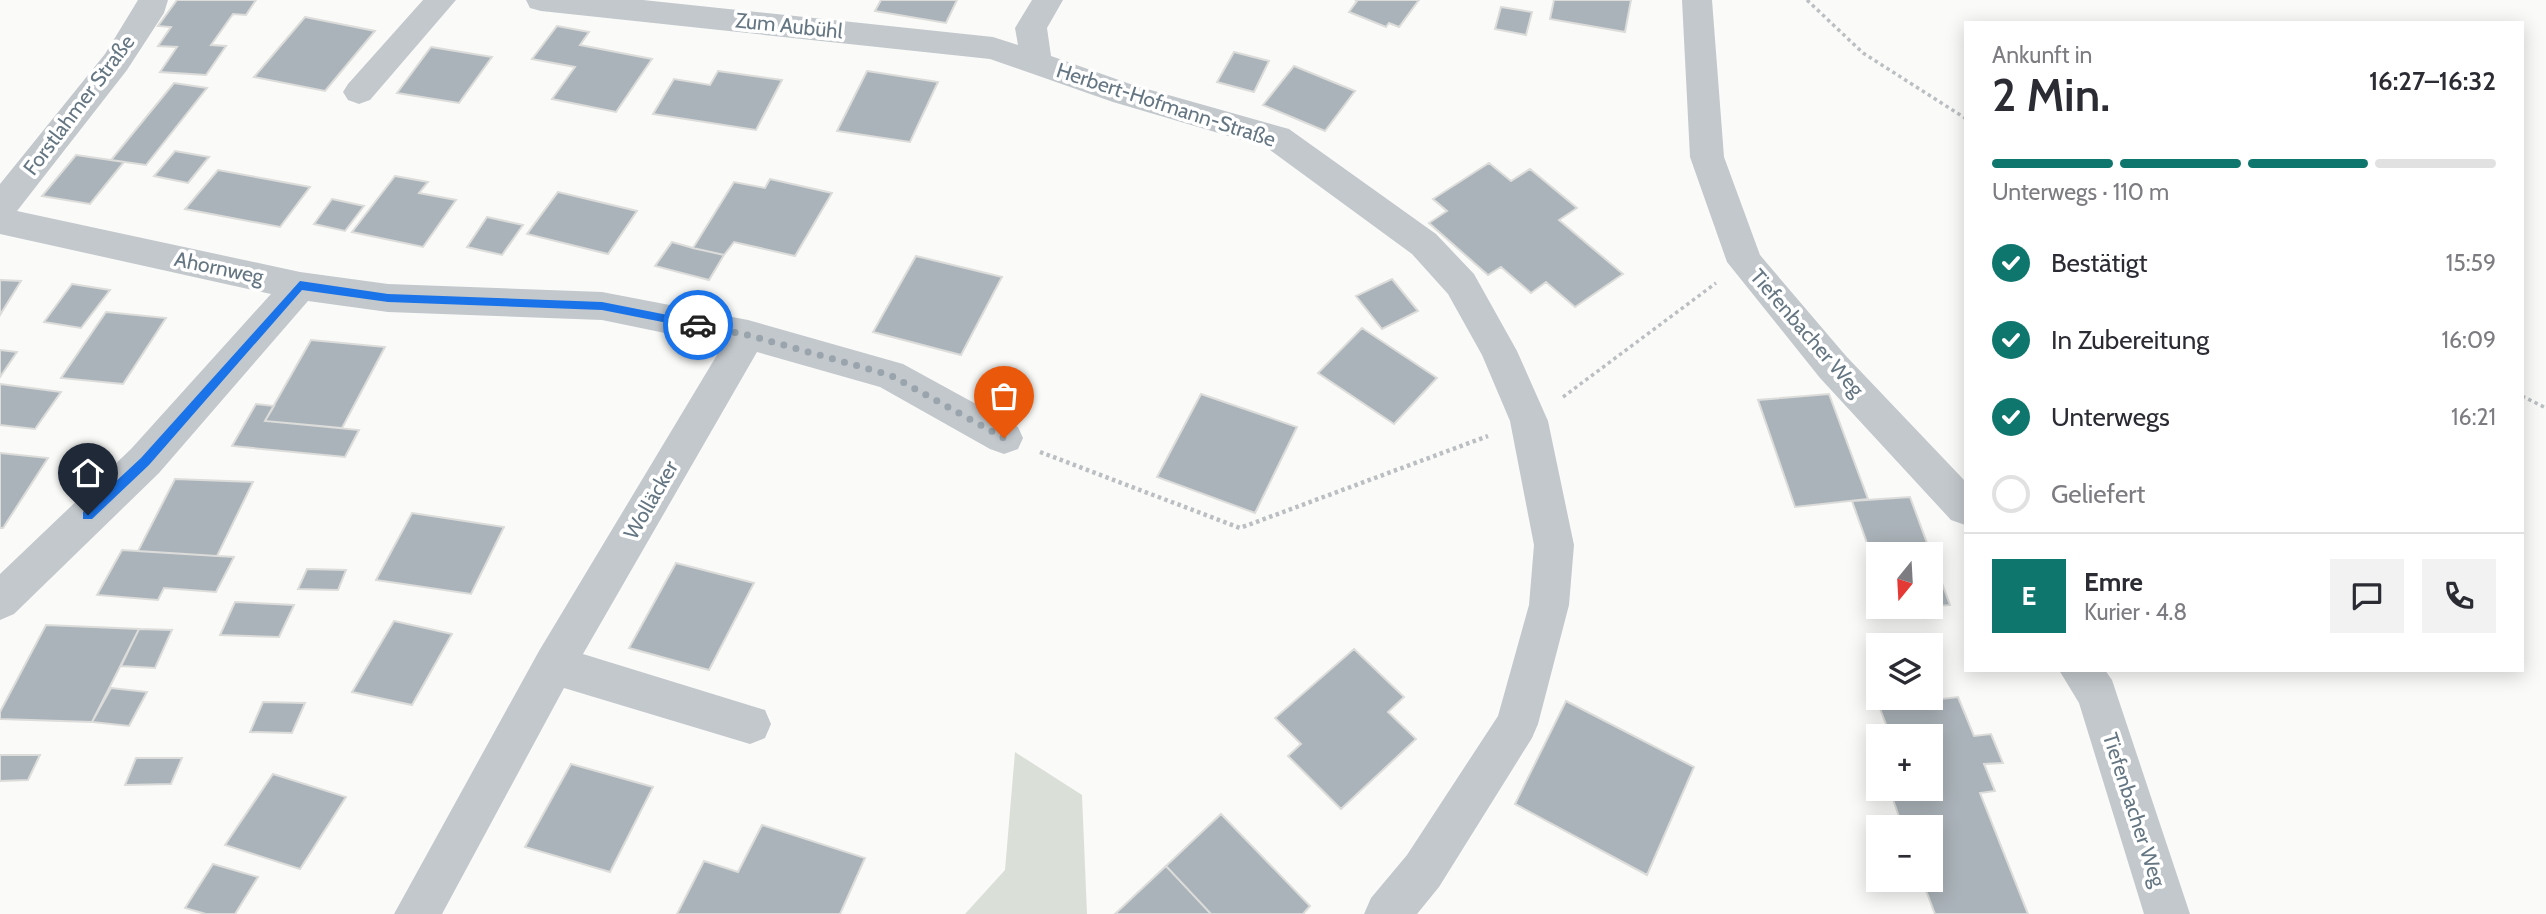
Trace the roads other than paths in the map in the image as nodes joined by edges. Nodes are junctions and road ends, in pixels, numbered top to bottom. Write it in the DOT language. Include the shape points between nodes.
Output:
graph roads {
  1 [pos="153,0"];
  2 [pos="441,0"];
  3 [pos="541,0"];
  4 [pos="1048,0"];
  5 [pos="1697,0"];
  6 [pos="1036,61"];
  7 [pos="359,92"];
  8 [pos="0,208"];
  9 [pos="0,221"];
  10 [pos="300,286"];
  11 [pos="748,335"];
  12 [pos="1004,438"];
  13 [pos="1964,507"];
  14 [pos="0,601"];
  15 [pos="554,665"];
  16 [pos="2081,672"];
  17 [pos="750,724"];
  18 [pos="418,914"];
  19 [pos="1387,914"];
  20 [pos="2167,914"];
  1 -- 8 [label="street, Forstlahmer Straße" via="116,62"];
  2 -- 7 [label="street"];
  3 -- 6 [label="street, Zum Aubühl" via="993,48"];
  4 -- 6 [label="street, Herbert-Hofmann-Straße" via="1031,28"];
  5 -- 13 [label="street, Tiefenbacher Weg" via="1707,157 1745,262 1833,368"];
  6 -- 19 [label="street, Herbert-Hofmann-Straße" via="1124,94 1277,138 1368,202 1424,244 1461,284 1499,351 1529,421 1554,545 1549,605 1517,723 1423,871"];
  9 -- 10 [label="street, Ahornweg"];
  10 -- 11 [label="street, Ahornweg" via="388,298 602,306"];
  10 -- 14 [label="street" via="145,461"];
  11 -- 12 [label="street, Ahornweg" via="890,375"];
  11 -- 15 [label="street, Wolläcker"];
  15 -- 17 [label="street"];
  15 -- 18 [label="street, Wolläcker"];
  16 -- 20 [label="street, Tiefenbacher Weg" via="2097,694"];
}
